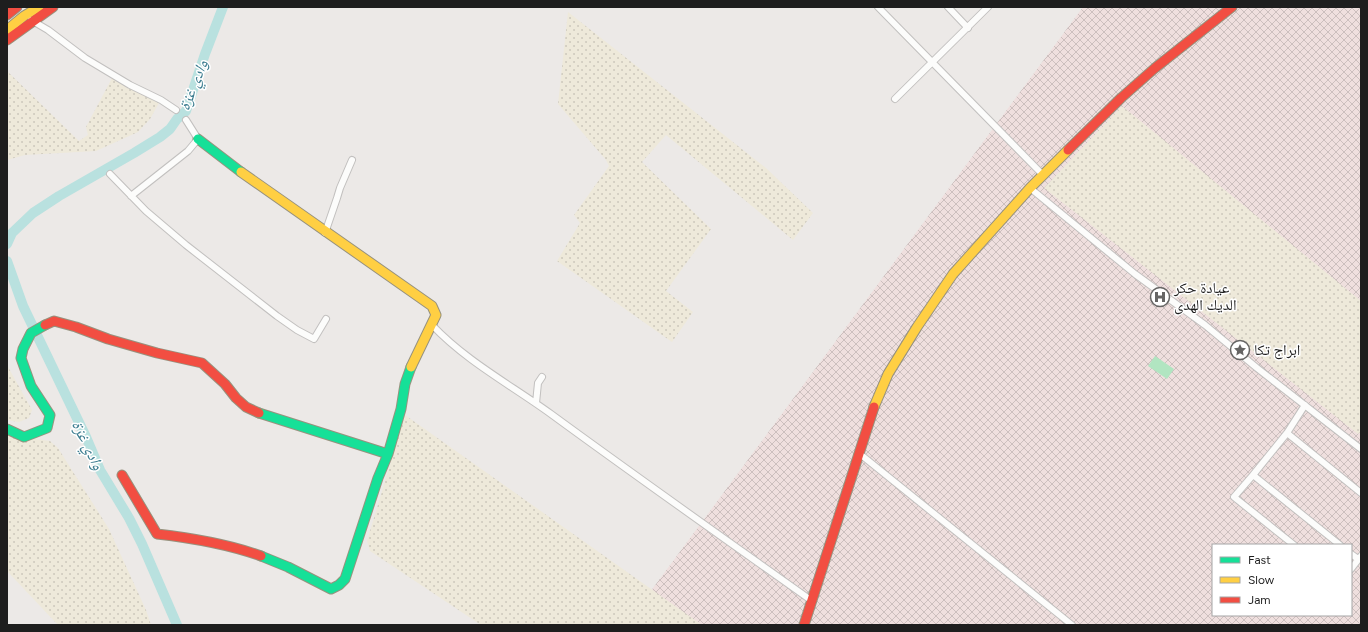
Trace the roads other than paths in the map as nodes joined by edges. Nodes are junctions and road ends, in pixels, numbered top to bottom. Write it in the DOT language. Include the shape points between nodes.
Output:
graph roads {
  1 [pos="17,7"];
  2 [pos="39,7"];
  3 [pos="53,7"];
  4 [pos="878,7"];
  5 [pos="948,7"];
  6 [pos="988,7"];
  7 [pos="1232,7"];
  8 [pos="7,15"];
  9 [pos="24,16"];
  10 [pos="33,21"];
  11 [pos="968,28"];
  12 [pos="7,30"];
  13 [pos="7,40"];
  14 [pos="933,63"];
  15 [pos="896,100"];
  16 [pos="176,110"];
  17 [pos="186,120"];
  18 [pos="198,139"];
  19 [pos="352,160"];
  20 [pos="110,174"];
  21 [pos="1044,174"];
  22 [pos="1030,188"];
  23 [pos="131,196"];
  24 [pos="325,233"];
  25 [pos="326,319"];
  26 [pos="432,325"];
  27 [pos="542,377"];
  28 [pos="536,403"];
  29 [pos="1305,405"];
  30 [pos="7,429"];
  31 [pos="1287,433"];
  32 [pos="1361,449"];
  33 [pos="388,454"];
  34 [pos="860,454"];
  35 [pos="122,475"];
  36 [pos="1253,475"];
  37 [pos="1361,493"];
  38 [pos="1293,544"];
  39 [pos="1339,544"];
  40 [pos="1360,557"];
  41 [pos="1352,568"];
  42 [pos="812,601"];
  43 [pos="804,625"];
  44 [pos="1072,625"];
  1 -- 8 [label="main road"];
  2 -- 9 [label="main road"];
  3 -- 10 [label="main road"];
  4 -- 14 [label="street"];
  5 -- 11 [label="street"];
  6 -- 11 [label="street"];
  7 -- 21 [label="main road" via="1121,98"];
  9 -- 10 [label="street"];
  9 -- 12 [label="main road"];
  10 -- 13 [label="main road"];
  10 -- 16 [label="street" via="85,58"];
  11 -- 14 [label="street"];
  14 -- 15 [label="street"];
  14 -- 21 [label="street"];
  17 -- 18 [label="street"];
  18 -- 23 [label="street" via="188,151"];
  18 -- 24 [label="main road"];
  19 -- 24 [label="street"];
  20 -- 23 [label="street"];
  21 -- 22 [label="main road"];
  22 -- 29 [label="street" via="1135,274 1205,325"];
  22 -- 34 [label="main road" via="953,274 917,327 881,389"];
  23 -- 25 [label="street" via="186,245 297,330 314,339"];
  24 -- 26 [label="main road" via="432,306 436,315"];
  26 -- 28 [label="street" via="461,352"];
  26 -- 33 [label="main road" via="409,373"];
  27 -- 28 [label="street" via="538,383"];
  28 -- 42 [label="street"];
  29 -- 31 [label="street"];
  29 -- 32 [label="street"];
  30 -- 33 [label="main road" via="24,437 47,428 50,415 31,386 21,358 22,349 35,331 54,321 157,353 202,363 246,407 258,413"];
  31 -- 36 [label="street"];
  31 -- 37 [label="street"];
  33 -- 35 [label="main road" via="345,579 331,589 286,566 258,556 204,541 157,534"];
  34 -- 42 [label="main road"];
  34 -- 44 [label="street"];
  36 -- 38 [label="street" via="1234,498"];
  36 -- 39 [label="street"];
  40 -- 41 [label="street"];
  42 -- 43 [label="main road"];
}
